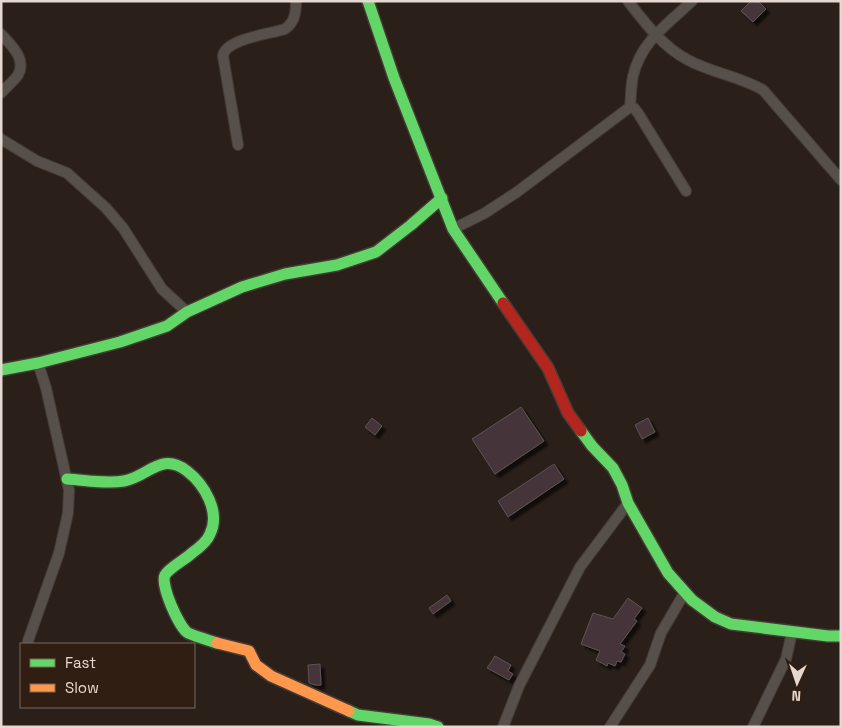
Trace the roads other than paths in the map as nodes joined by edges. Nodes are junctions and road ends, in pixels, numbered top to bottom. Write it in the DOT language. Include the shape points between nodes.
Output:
graph roads {
  1 [pos="296,1"];
  2 [pos="368,1"];
  3 [pos="628,1"];
  4 [pos="692,1"];
  5 [pos="1,34"];
  6 [pos="654,34"];
  7 [pos="1,93"];
  8 [pos="630,106"];
  9 [pos="1,139"];
  10 [pos="238,145"];
  11 [pos="841,180"];
  12 [pos="686,191"];
  13 [pos="442,198"];
  14 [pos="453,229"];
  15 [pos="187,312"];
  16 [pos="38,363"];
  17 [pos="1,370"];
  18 [pos="67,479"];
  19 [pos="628,503"];
  20 [pos="685,592"];
  21 [pos="841,628"];
  22 [pos="792,632"];
  23 [pos="828,636"];
  24 [pos="841,636"];
  25 [pos="28,641"];
  26 [pos="438,727"];
  27 [pos="503,727"];
  28 [pos="610,727"];
  29 [pos="753,727"];
  1 -- 10 [label="street" via="294,18 285,29 245,40 224,51"];
  2 -- 13 [label="street" via="394,78"];
  3 -- 6 [label="street"];
  4 -- 6 [label="street"];
  5 -- 7 [label="street" via="18,54 20,66 18,75"];
  6 -- 8 [label="street" via="633,75"];
  6 -- 11 [label="street" via="686,59 748,81 763,90"];
  8 -- 12 [label="street" via="638,113"];
  8 -- 14 [label="street" via="517,192"];
  9 -- 15 [label="street" via="37,161 67,173 106,208 123,228 162,289"];
  13 -- 14 [label="street"];
  13 -- 15 [label="street" via="376,252 337,265 285,274 242,287"];
  14 -- 19 [label="street" via="544,363 568,413 613,468"];
  15 -- 16 [label="street" via="167,326"];
  16 -- 17 [label="street"];
  16 -- 18 [label="street"];
  18 -- 25 [label="street" via="65,531"];
  18 -- 26 [label="street" via="119,482 133,479 166,462 188,470 207,496 214,514 209,537 165,575 173,611 187,632 222,646 249,651 256,665 271,676 358,715"];
  19 -- 20 [label="street" via="668,573"];
  19 -- 27 [label="street" via="580,567 519,686"];
  20 -- 22 [label="street" via="715,617 731,624"];
  20 -- 28 [label="street" via="661,633 650,666"];
  21 -- 23 [label="street"];
  22 -- 23 [label="street"];
  22 -- 29 [label="street" via="786,659"];
  23 -- 24 [label="street"];
}
